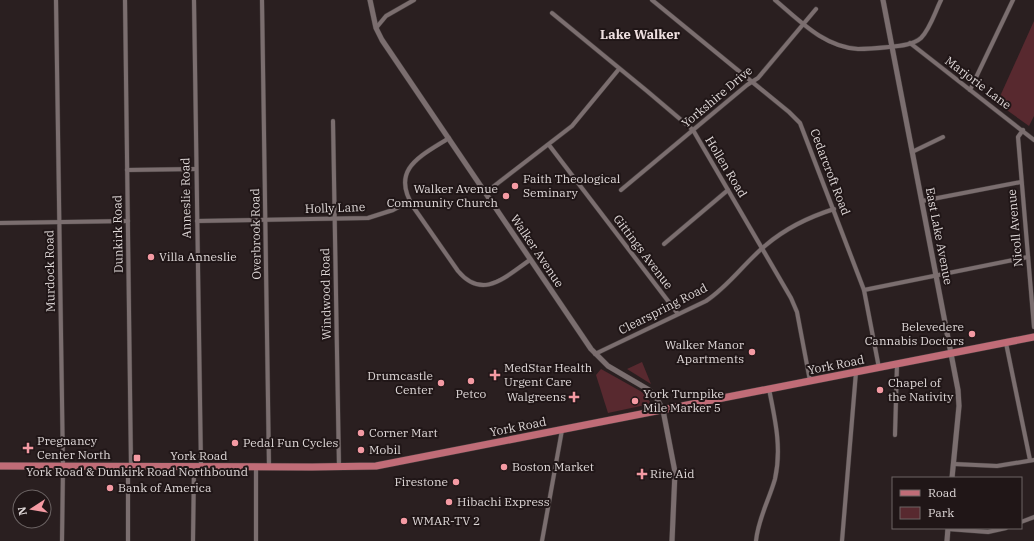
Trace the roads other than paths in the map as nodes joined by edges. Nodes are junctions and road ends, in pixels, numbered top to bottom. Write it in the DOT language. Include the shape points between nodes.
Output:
graph roads {
  1 [pos="56,0"];
  2 [pos="125,0"];
  3 [pos="194,0"];
  4 [pos="262,0"];
  5 [pos="370,0"];
  6 [pos="414,0"];
  7 [pos="652,0"];
  8 [pos="775,0"];
  9 [pos="883,0"];
  10 [pos="941,0"];
  11 [pos="1013,0"];
  12 [pos="816,9"];
  13 [pos="552,14"];
  14 [pos="803,24"];
  15 [pos="376,28"];
  16 [pos="910,43"];
  17 [pos="892,46"];
  18 [pos="619,69"];
  19 [pos="752,82"];
  20 [pos="970,90"];
  21 [pos="333,121"];
  22 [pos="693,130"];
  23 [pos="1023,130"];
  24 [pos="943,137"];
  25 [pos="449,138"];
  26 [pos="1034,140"];
  27 [pos="549,144"];
  28 [pos="912,152"];
  29 [pos="196,169"];
  30 [pos="128,170"];
  31 [pos="1021,182"];
  32 [pos="621,190"];
  33 [pos="728,190"];
  34 [pos="486,193"];
  35 [pos="410,201"];
  36 [pos="922,201"];
  37 [pos="834,209"];
  38 [pos="334,218"];
  39 [pos="266,220"];
  40 [pos="128,221"];
  41 [pos="197,221"];
  42 [pos="59,222"];
  43 [pos="0,223"];
  44 [pos="664,244"];
  45 [pos="763,248"];
  46 [pos="1028,257"];
  47 [pos="530,260"];
  48 [pos="936,275"];
  49 [pos="864,290"];
  50 [pos="678,314"];
  51 [pos="1034,327"];
  52 [pos="1034,337"];
  53 [pos="1006,343"];
  54 [pos="595,354"];
  55 [pos="952,354"];
  56 [pos="897,364"];
  57 [pos="879,368"];
  58 [pos="856,372"];
  59 [pos="810,381"];
  60 [pos="770,389"];
  61 [pos="663,410"];
  62 [pos="562,430"];
  63 [pos="895,435"];
  64 [pos="1032,460"];
  65 [pos="954,464"];
  66 [pos="0,466"];
  67 [pos="63,466"];
  68 [pos="130,467"];
  69 [pos="197,467"];
  70 [pos="256,467"];
  71 [pos="269,467"];
  72 [pos="339,467"];
  73 [pos="952,477"];
  74 [pos="1034,517"];
  75 [pos="1022,522"];
  76 [pos="948,529"];
  77 [pos="1002,529"];
  78 [pos="62,541"];
  79 [pos="128,541"];
  80 [pos="193,541"];
  81 [pos="256,541"];
  82 [pos="542,541"];
  83 [pos="672,541"];
  84 [pos="756,541"];
  85 [pos="842,541"];
  86 [pos="947,541"];
  1 -- 42 [label="street, Murdock Road"];
  2 -- 30 [label="street, Dunkirk Road"];
  3 -- 29 [label="street, Anneslie Road"];
  4 -- 39 [label="street, Overbrook Road"];
  5 -- 15 [label="street, Walker Avenue"];
  6 -- 15 [label="street" via="386,16"];
  7 -- 19 [label="street, Cedarcroft Road"];
  8 -- 14 [label="street"];
  9 -- 17 [label="street, East Lake Avenue"];
  10 -- 16 [label="street" via="922,36"];
  11 -- 20 [label="street"];
  12 -- 14 [label="street, Yorkshire Drive"];
  13 -- 18 [label="street, Hollen Road"];
  14 -- 17 [label="street" via="821,37 839,45 858,49"];
  14 -- 19 [label="street, Yorkshire Drive"];
  15 -- 25 [label="street, Walker Avenue"];
  16 -- 17 [label="street"];
  16 -- 20 [label="street, Marjorie Lane"];
  17 -- 28 [label="street, East Lake Avenue"];
  18 -- 22 [label="street, Hollen Road"];
  18 -- 27 [label="street" via="579,119"];
  19 -- 22 [label="street, Yorkshire Drive"];
  19 -- 37 [label="street, Cedarcroft Road" via="800,122"];
  20 -- 23 [label="street, Marjorie Lane"];
  21 -- 38 [label="street, Windwood Road"];
  22 -- 32 [label="street, Yorkshire Drive"];
  22 -- 33 [label="street, Hollen Road"];
  23 -- 26 [label="street, Marjorie Lane"];
  23 -- 31 [label="street, Nicoll Avenue" via="1018,136"];
  24 -- 28 [label="street"];
  25 -- 34 [label="street, Walker Avenue"];
  25 -- 35 [label="street" via="412,164 405,186"];
  27 -- 34 [label="street"];
  27 -- 50 [label="street, Gittings Avenue"];
  28 -- 36 [label="street, East Lake Avenue"];
  29 -- 30 [label="street"];
  29 -- 41 [label="street, Anneslie Road"];
  30 -- 40 [label="street, Dunkirk Road"];
  31 -- 36 [label="street"];
  31 -- 46 [label="street, Nicoll Avenue"];
  33 -- 44 [label="street"];
  33 -- 45 [label="street, Hollen Road"];
  34 -- 47 [label="street, Walker Avenue"];
  35 -- 38 [label="street, Holly Lane" via="368,218"];
  35 -- 47 [label="street" via="458,271 471,283 487,286 495,283"];
  36 -- 48 [label="street, East Lake Avenue"];
  37 -- 45 [label="street, Clearspring Road" via="798,223"];
  37 -- 49 [label="street, Cedarcroft Road"];
  38 -- 39 [label="street, Holly Lane"];
  38 -- 72 [label="street, Windwood Road"];
  39 -- 41 [label="street, Holly Lane"];
  39 -- 71 [label="street, Overbrook Road"];
  40 -- 42 [label="street"];
  40 -- 68 [label="street, Dunkirk Road"];
  41 -- 69 [label="street, Anneslie Road"];
  42 -- 43 [label="street"];
  42 -- 67 [label="street, Murdock Road"];
  45 -- 50 [label="street, Clearspring Road" via="714,295"];
  45 -- 59 [label="street, Hollen Road" via="796,308"];
  46 -- 48 [label="street"];
  46 -- 51 [label="street, Nicoll Avenue"];
  47 -- 54 [label="street, Walker Avenue"];
  48 -- 49 [label="street"];
  48 -- 55 [label="street, East Lake Avenue"];
  49 -- 57 [label="street, Cedarcroft Road"];
  50 -- 54 [label="street, Clearspring Road"];
  52 -- 53 [label="main road, York Road"];
  53 -- 55 [label="main road, York Road"];
  53 -- 64 [label="street"];
  54 -- 61 [label="street, Walker Avenue" via="608,366 649,390"];
  55 -- 56 [label="main road, York Road"];
  55 -- 65 [label="street, East Lake Avenue" via="959,406"];
  56 -- 57 [label="main road, York Road"];
  56 -- 63 [label="street"];
  57 -- 58 [label="main road, York Road"];
  58 -- 59 [label="main road, York Road"];
  58 -- 85 [label="street"];
  59 -- 60 [label="main road, York Road"];
  60 -- 61 [label="main road, York Road"];
  60 -- 84 [label="street" via="778,439 778,460"];
  61 -- 62 [label="main road, York Road"];
  61 -- 83 [label="street" via="674,472"];
  62 -- 72 [label="main road, York Road" via="379,465"];
  62 -- 82 [label="street"];
  64 -- 65 [label="street" via="997,466"];
  65 -- 73 [label="street, East Lake Avenue"];
  66 -- 67 [label="main road, York Road"];
  67 -- 68 [label="main road, York Road"];
  67 -- 78 [label="street, Murdock Road"];
  68 -- 69 [label="main road, York Road"];
  68 -- 79 [label="street, Dunkirk Road"];
  69 -- 70 [label="main road, York Road"];
  69 -- 80 [label="street, Anneslie Road"];
  70 -- 71 [label="main road, York Road"];
  70 -- 81 [label="street"];
  71 -- 72 [label="main road, York Road"];
  74 -- 75 [label="street"];
  76 -- 77 [label="street" via="988,532"];
  76 -- 86 [label="street"];
}
